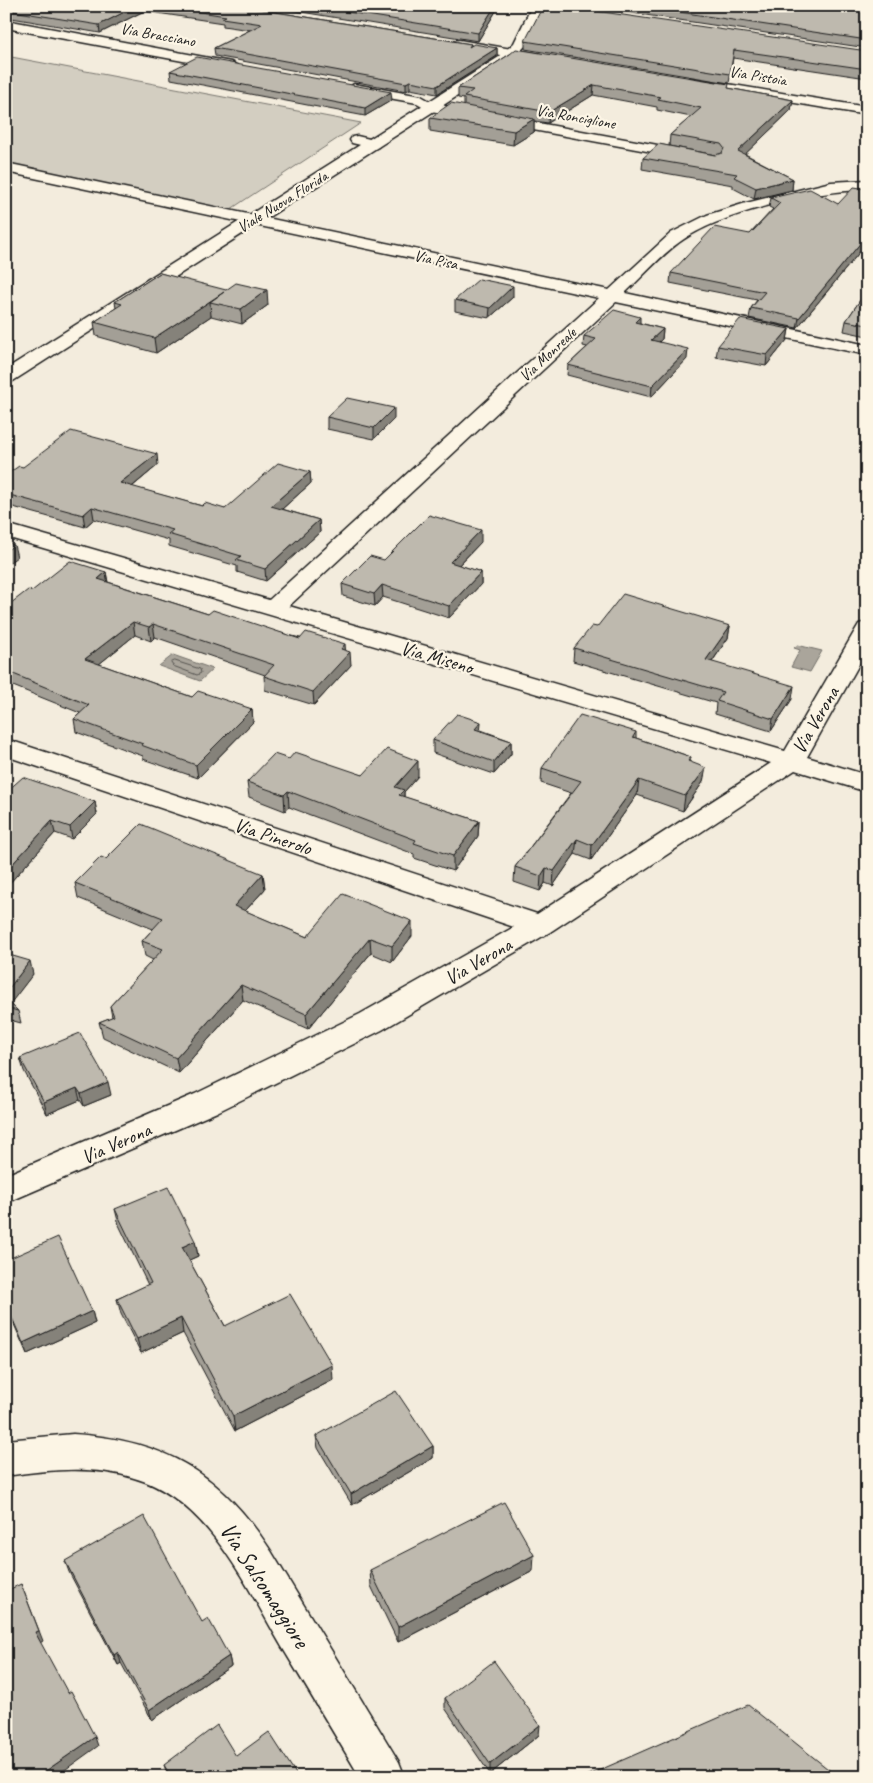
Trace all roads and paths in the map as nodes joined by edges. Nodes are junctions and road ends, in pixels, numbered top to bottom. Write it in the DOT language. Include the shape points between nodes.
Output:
graph roads {
  1 [pos="538,6"];
  2 [pos="6,24"];
  3 [pos="504,38"];
  4 [pos="448,42"];
  5 [pos="496,50"];
  6 [pos="513,53"];
  7 [pos="549,59"];
  8 [pos="246,68"];
  9 [pos="680,80"];
  10 [pos="343,86"];
  11 [pos="426,104"];
  12 [pos="867,111"];
  13 [pos="356,140"];
  14 [pos="374,144"];
  15 [pos="705,158"];
  16 [pos="6,167"];
  17 [pos="867,185"];
  18 [pos="244,218"];
  19 [pos="611,294"];
  20 [pos="867,350"];
  21 [pos="6,359"];
  22 [pos="6,377"];
  23 [pos="6,530"];
  24 [pos="273,609"];
  25 [pos="867,629"];
  26 [pos="6,747"];
  27 [pos="792,761"];
  28 [pos="867,784"];
  29 [pos="540,925"];
  30 [pos="6,1190"];
  31 [pos="6,1458"];
  32 [pos="384,1777"];
  1 -- 6 [label="street, Viale Nuova Florida" via="526,37"];
  2 -- 8 [label="street, Via Bracciano"];
  3 -- 5 [label="street, Viale Nuova Florida"];
  4 -- 5 [label="street"];
  5 -- 6 [label="street"];
  5 -- 11 [label="street, Viale Nuova Florida"];
  6 -- 7 [label="street"];
  6 -- 11 [label="street, Viale Nuova Florida"];
  9 -- 12 [label="street, Via Pistoia"];
  10 -- 11 [label="street"];
  11 -- 13 [label="street, Viale Nuova Florida"];
  11 -- 14 [label="street, Viale Nuova Florida"];
  11 -- 15 [label="street, Via Ronciglione"];
  13 -- 14 [label="street"];
  13 -- 18 [label="street, Viale Nuova Florida"];
  14 -- 18 [label="street, Viale Nuova Florida"];
  16 -- 18 [label="street, Via Pisa"];
  17 -- 19 [label="street, Via Monreale" via="831,187 701,223 665,244"];
  18 -- 19 [label="street, Via Pisa"];
  18 -- 21 [label="street, Viale Nuova Florida"];
  18 -- 22 [label="street, Viale Nuova Florida"];
  19 -- 20 [label="street, Via Pisa"];
  19 -- 24 [label="street, Via Monreale"];
  23 -- 24 [label="street, Via Miseno"];
  24 -- 27 [label="street, Via Miseno"];
  25 -- 27 [label="street, Via Verona"];
  26 -- 29 [label="street, Via Pinerolo"];
  27 -- 28 [label="street, Via Miseno"];
  27 -- 29 [label="street, Via Verona"];
  29 -- 30 [label="street, Via Verona" via="319,1048 198,1107"];
  31 -- 32 [label="street, Via Salsomaggiore" via="60,1452 111,1454 156,1466 190,1487 220,1515 248,1551"];
}
